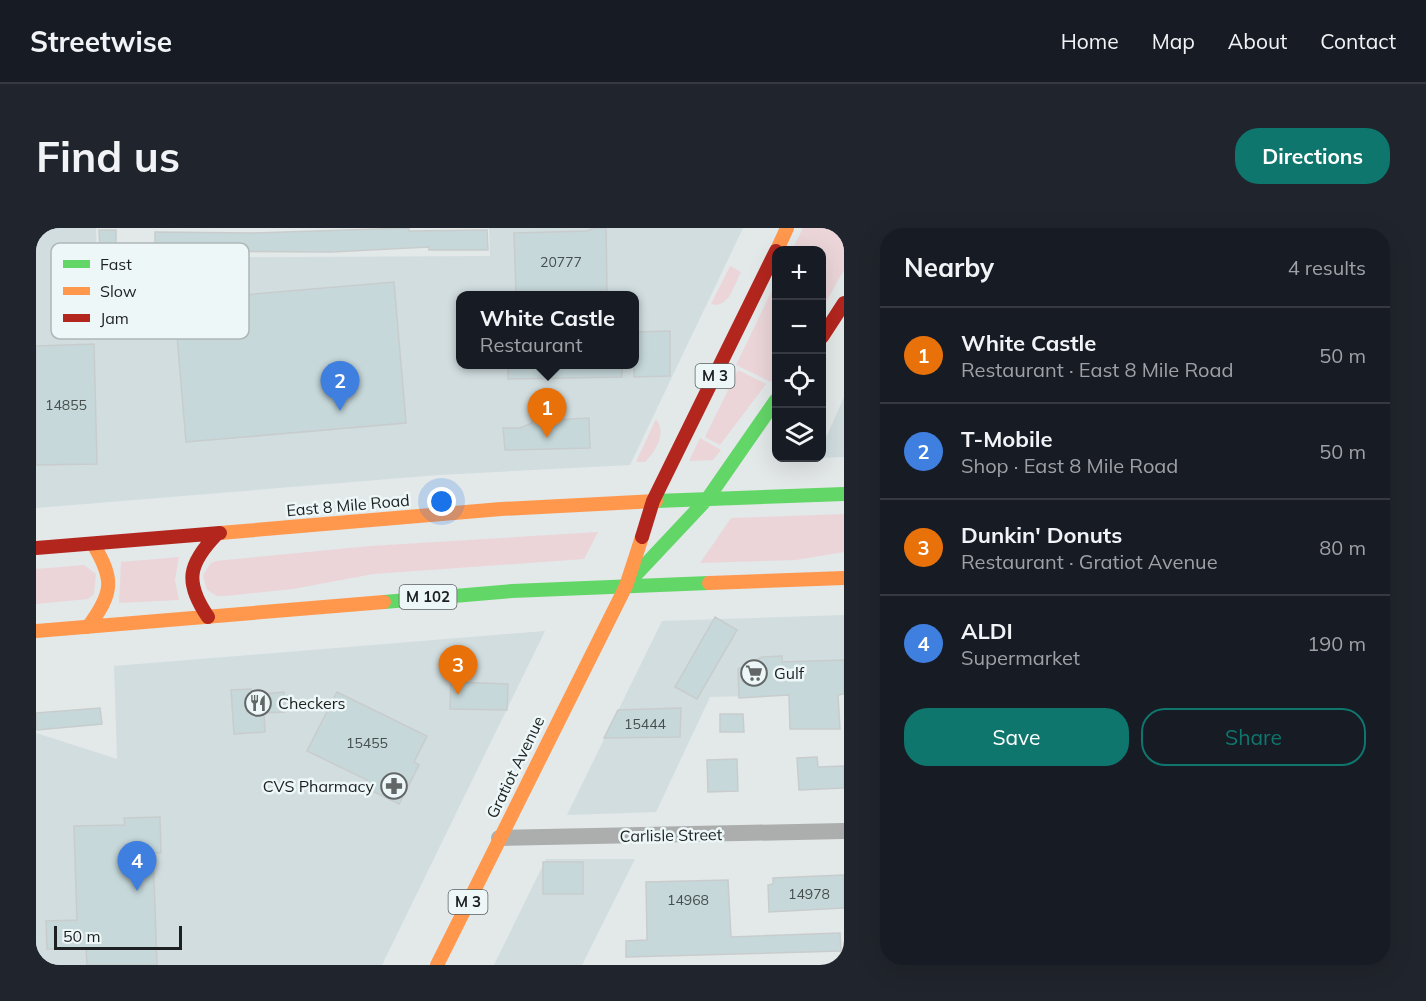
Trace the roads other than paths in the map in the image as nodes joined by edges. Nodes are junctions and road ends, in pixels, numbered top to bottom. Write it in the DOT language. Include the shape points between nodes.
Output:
graph roads {
  1 [pos="788,228"];
  2 [pos="779,246"];
  3 [pos="772,261"];
  4 [pos="844,303"];
  5 [pos="826,331"];
  6 [pos="772,407"];
  7 [pos="844,494"];
  8 [pos="708,498"];
  9 [pos="653,501"];
  10 [pos="217,534"];
  11 [pos="93,544"];
  12 [pos="36,548"];
  13 [pos="844,578"];
  14 [pos="626,586"];
  15 [pos="208,617"];
  16 [pos="88,627"];
  17 [pos="36,631"];
  18 [pos="844,831"];
  19 [pos="499,838"];
  20 [pos="437,965"];
  1 -- 2 [label="main road, Gratiot Avenue / M 3"];
  3 -- 9 [label="main road, Gratiot Avenue / M 3"];
  4 -- 5 [label="main road"];
  6 -- 8 [label="main road, Gratiot Avenue / M 3"];
  7 -- 8 [label="main road, East 8 Mile Road"];
  8 -- 9 [label="main road, East 8 Mile Road"];
  8 -- 14 [label="main road, Gratiot Avenue / M 3"];
  9 -- 10 [label="main road, East 8 Mile Road" via="461,512"];
  9 -- 14 [label="main road, Gratiot Avenue / M 3"];
  10 -- 11 [label="main road, East 8 Mile Road"];
  10 -- 15 [label="main road" via="202,548 190,573 195,596"];
  11 -- 12 [label="main road, East 8 Mile Road"];
  11 -- 16 [label="main road" via="108,568 112,588"];
  13 -- 14 [label="main road, M 102"];
  14 -- 15 [label="main road, M 102" via="512,591"];
  14 -- 19 [label="main road, Gratiot Avenue / M 3"];
  15 -- 16 [label="main road, M 102"];
  16 -- 17 [label="main road, M 102"];
  18 -- 19 [label="street, Carlisle Street"];
  19 -- 20 [label="main road, Gratiot Avenue / M 3"];
}
